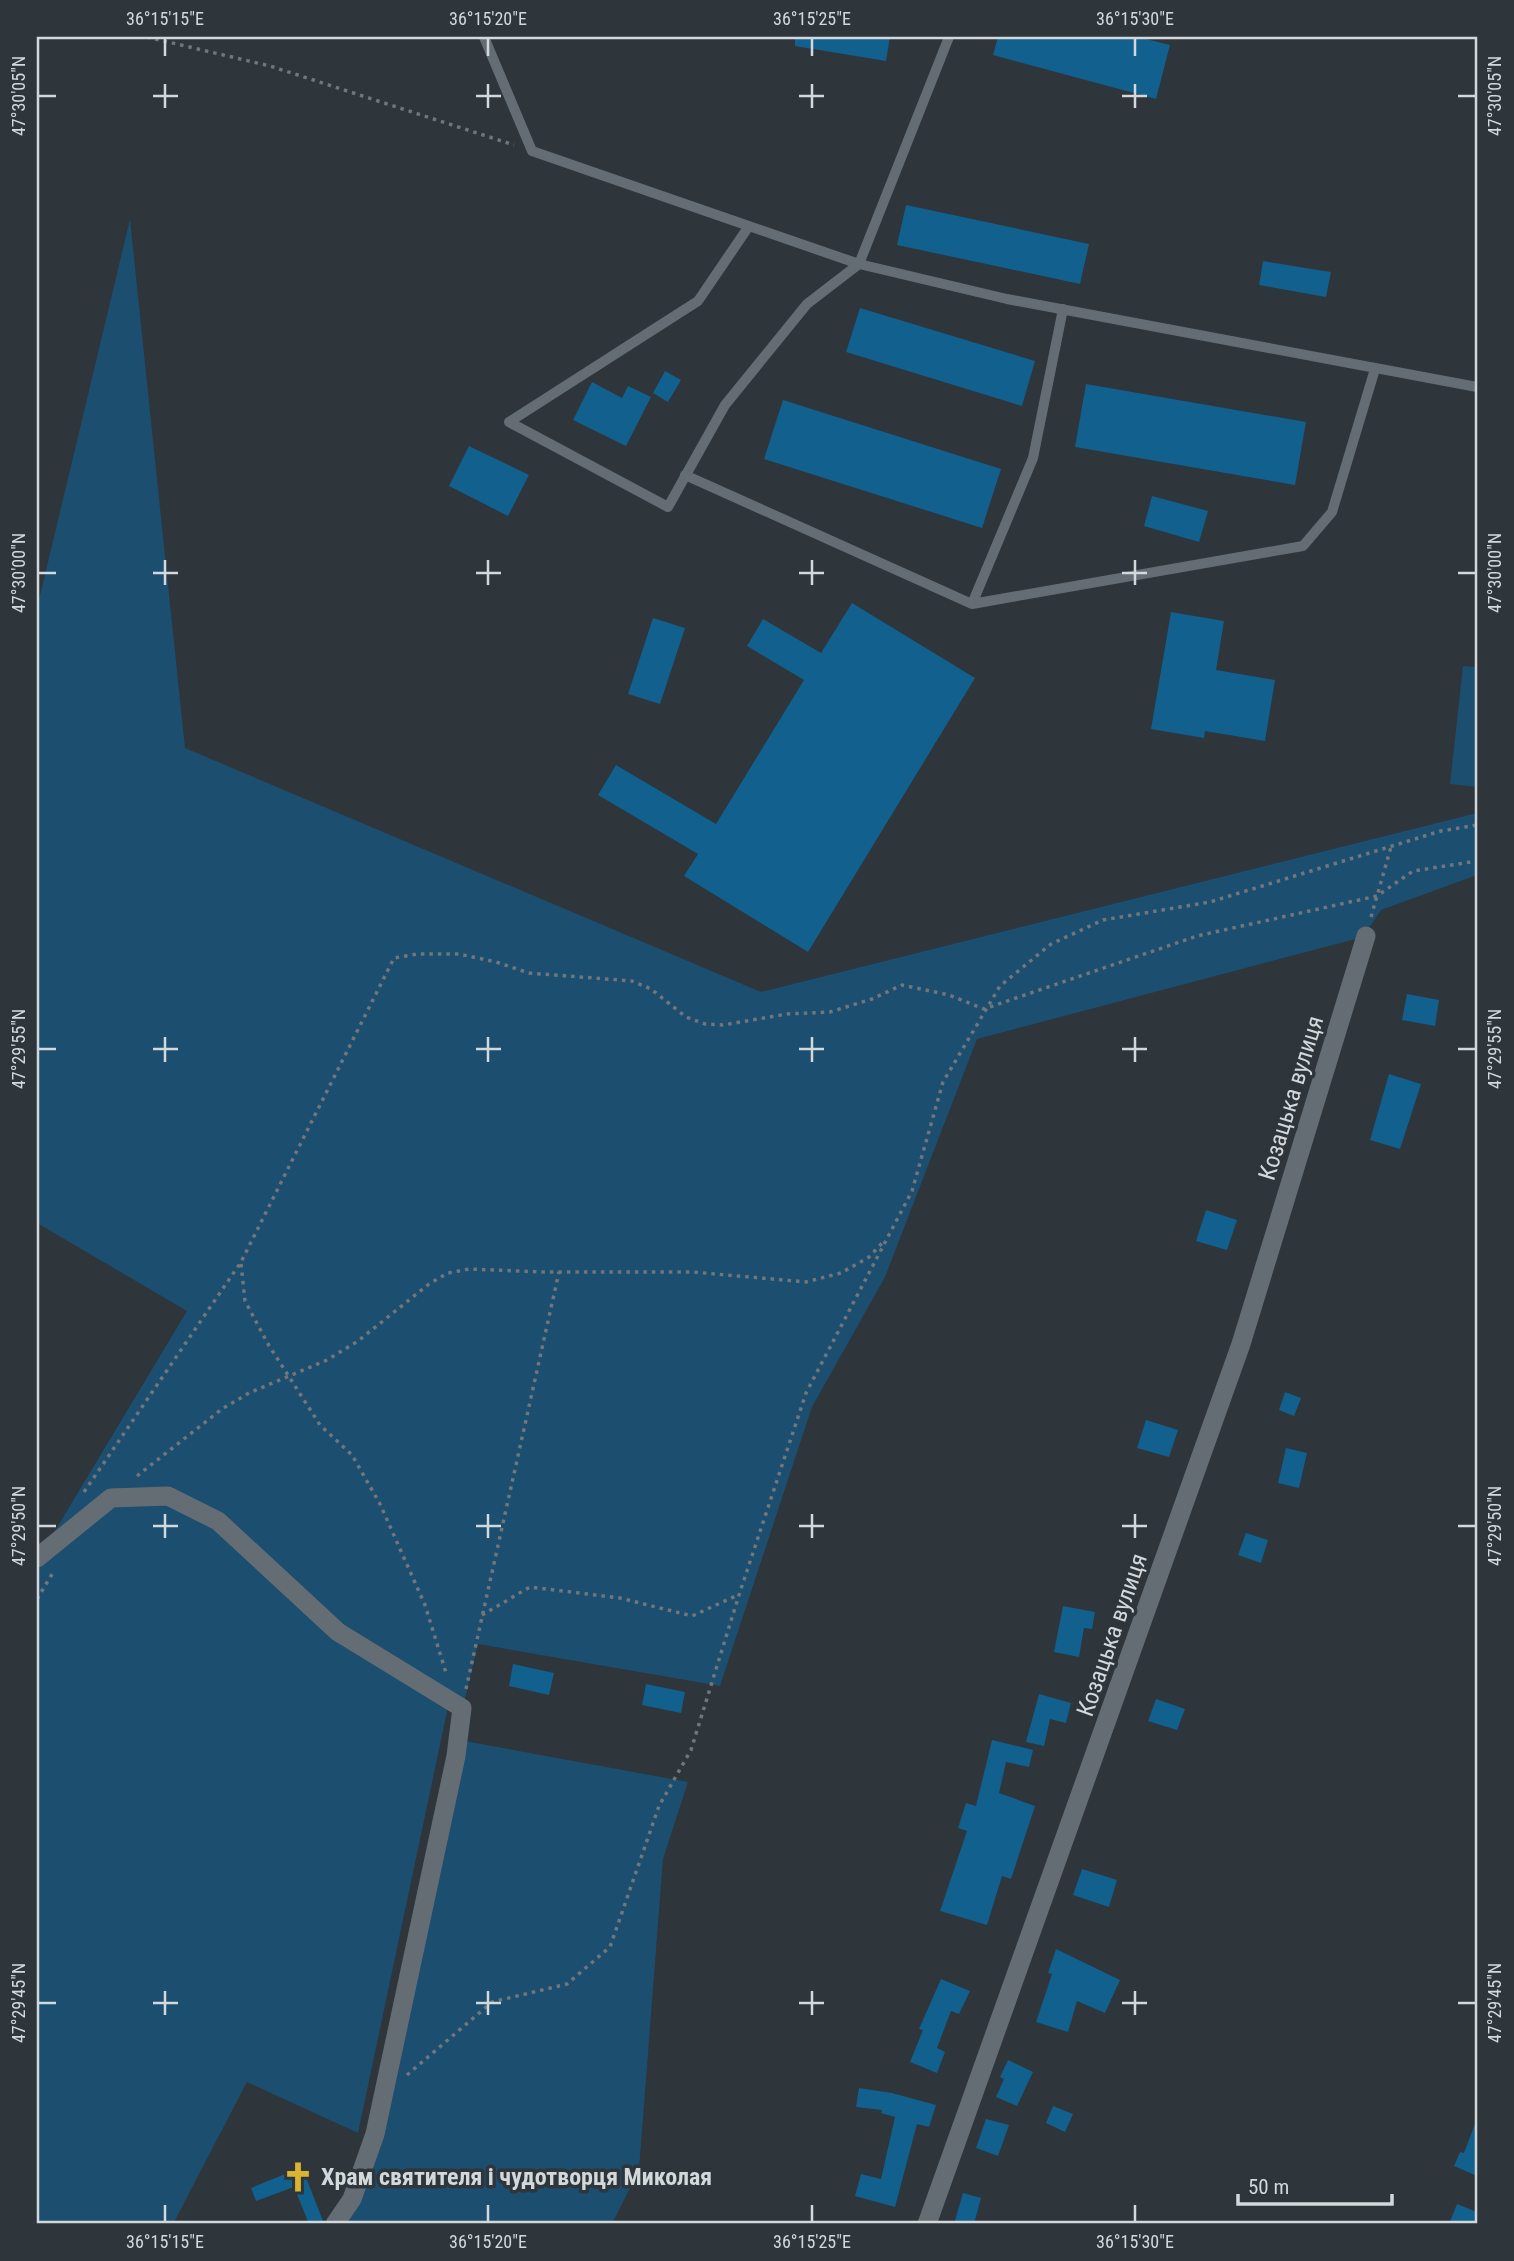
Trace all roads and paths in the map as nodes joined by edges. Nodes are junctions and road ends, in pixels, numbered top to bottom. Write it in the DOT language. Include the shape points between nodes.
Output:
graph roads {
  1 [pos="146,37"];
  2 [pos="484,37"];
  3 [pos="949,37"];
  4 [pos="532,151"];
  5 [pos="749,226"];
  6 [pos="859,264"];
  7 [pos="1063,309"];
  8 [pos="1375,369"];
  9 [pos="1477,387"];
  10 [pos="685,475"];
  11 [pos="972,604"];
  12 [pos="1477,825"];
  13 [pos="1392,846"];
  14 [pos="1477,861"];
  15 [pos="1377,896"];
  16 [pos="1366,936"];
  17 [pos="985,1009"];
  18 [pos="887,1238"];
  19 [pos="241,1262"];
  20 [pos="559,1272"];
  21 [pos="290,1376"];
  22 [pos="80,1498"];
  23 [pos="111,1498"];
  24 [pos="37,1558"];
  25 [pos="739,1595"];
  26 [pos="482,1615"];
  27 [pos="462,1708"];
  28 [pos="384,2094"];
  29 [pos="335,2224"];
  30 [pos="927,2224"];
  1 -- 4 [label="path" via="270,66"];
  2 -- 4 [label="lane"];
  3 -- 6 [label="lane"];
  4 -- 5 [label="lane"];
  5 -- 6 [label="lane"];
  5 -- 10 [label="lane" via="698,301 509,422 668,507"];
  6 -- 7 [label="lane"];
  6 -- 10 [label="lane" via="807,304 725,405"];
  7 -- 8 [label="lane"];
  7 -- 11 [label="lane" via="1033,458"];
  8 -- 9 [label="lane"];
  8 -- 11 [label="lane" via="1332,512 1303,546"];
  10 -- 11 [label="lane"];
  12 -- 13 [label="path"];
  13 -- 15 [label="path"];
  13 -- 17 [label="path" via="1210,902 1103,920 1051,944 1000,985"];
  14 -- 15 [label="path" via="1413,871"];
  15 -- 16 [label="path"];
  15 -- 17 [label="path" via="1197,936"];
  16 -- 30 [label="street, Козацька вулиця" via="1241,1344"];
  17 -- 18 [label="path" via="943,1082 912,1191"];
  17 -- 19 [label="path" via="902,985 831,1012 705,1024 686,1017 651,989 632,981 528,973 458,954 394,958"];
  18 -- 20 [label="path" via="869,1257 841,1273 806,1282 693,1272"];
  18 -- 25 [label="path" via="806,1393"];
  19 -- 21 [label="path" via="245,1301"];
  19 -- 22 [label="path"];
  20 -- 21 [label="path" via="470,1269 448,1273 358,1341"];
  20 -- 26 [label="path"];
  21 -- 23 [label="path" via="222,1409"];
  21 -- 27 [label="path" via="320,1425 352,1455 380,1504 425,1605 445,1672"];
  23 -- 24 [label="street"];
  23 -- 27 [label="street" via="168,1496 218,1521 338,1632"];
  25 -- 26 [label="path" via="692,1616 620,1598 530,1587"];
  25 -- 28 [label="path" via="691,1750 659,1806 610,1947 567,1984 492,2002"];
  26 -- 27 [label="path"];
  27 -- 28 [label="street" via="456,1756"];
  28 -- 29 [label="street" via="352,2199"];
}
